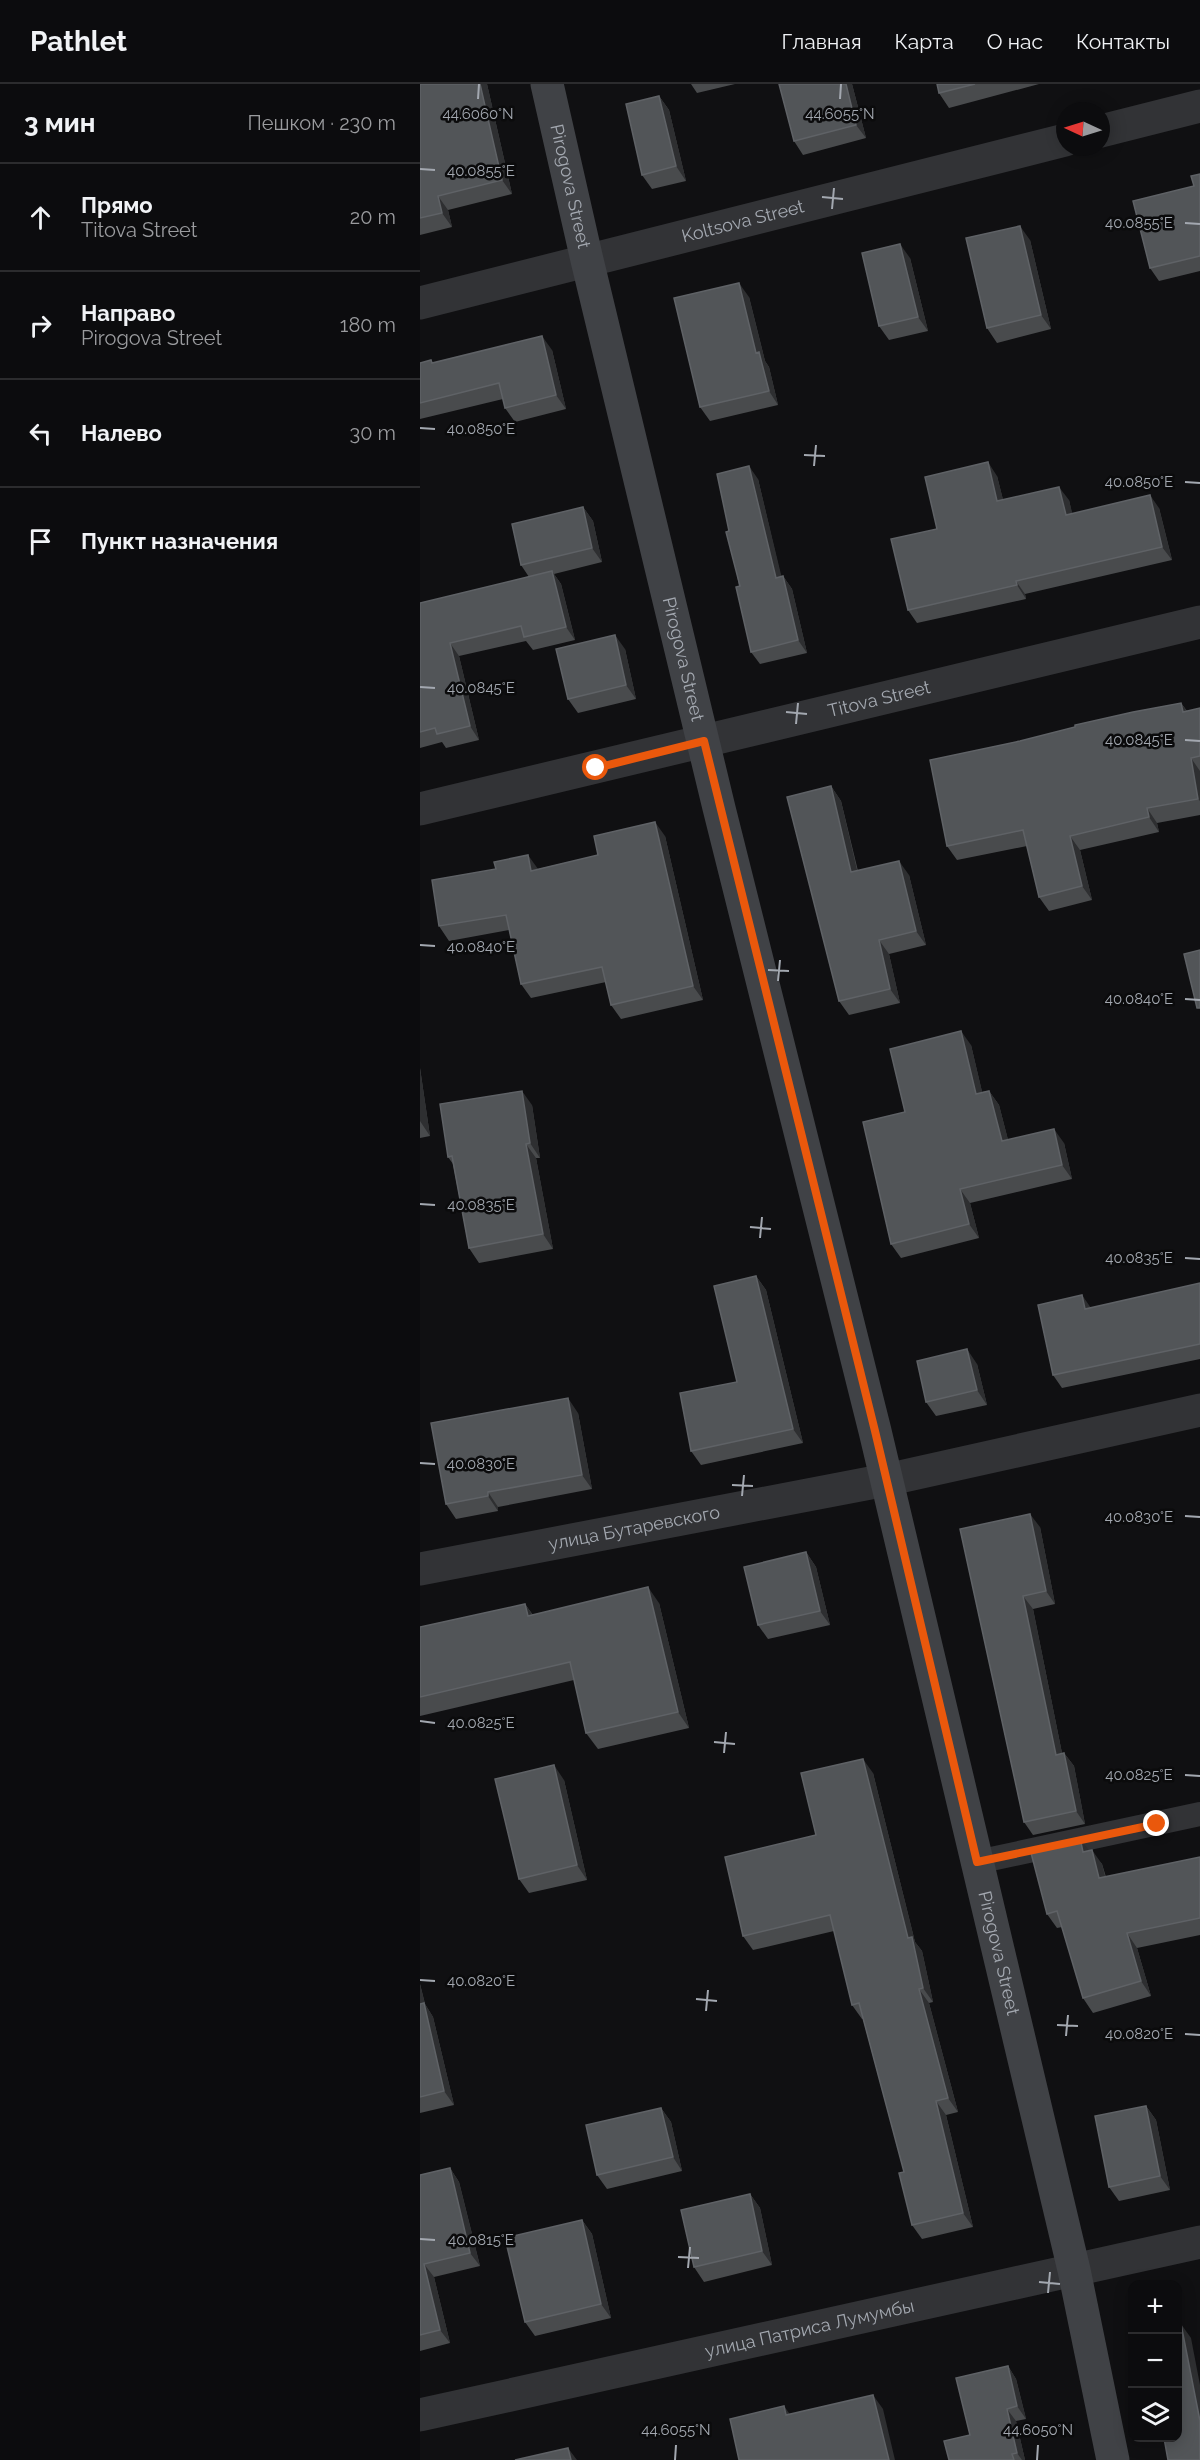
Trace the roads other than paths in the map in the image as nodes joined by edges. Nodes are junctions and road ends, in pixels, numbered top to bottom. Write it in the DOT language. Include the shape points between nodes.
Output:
graph roads {
  1 [pos="547,84"];
  2 [pos="1200,106"];
  3 [pos="1110,129"];
  4 [pos="1056,142"];
  5 [pos="586,260"];
  6 [pos="420,303"];
  7 [pos="1200,622"];
  8 [pos="704,741"];
  9 [pos="420,808"];
  10 [pos="1200,1410"];
  11 [pos="886,1480"];
  12 [pos="420,1569"];
  13 [pos="1200,1814"];
  14 [pos="977,1862"];
  15 [pos="1200,2242"];
  16 [pos="1074,2270"];
  17 [pos="420,2415"];
  18 [pos="1113,2460"];
  1 -- 5 [label="street, Pirogova Street"];
  2 -- 3 [label="street"];
  4 -- 5 [label="street, Koltsova Street"];
  5 -- 6 [label="street, Koltsova Street"];
  5 -- 8 [label="street, Pirogova Street"];
  7 -- 8 [label="street, Titova Street"];
  8 -- 9 [label="street, Titova Street"];
  8 -- 11 [label="street, Pirogova Street"];
  10 -- 11 [label="street, улица Бутаревского"];
  11 -- 12 [label="street, улица Бутаревского"];
  11 -- 14 [label="street, Pirogova Street"];
  13 -- 14 [label="lane"];
  14 -- 16 [label="street, Pirogova Street"];
  15 -- 16 [label="street, улица Патриса Лумумбы"];
  16 -- 17 [label="street, улица Патриса Лумумбы"];
  16 -- 18 [label="street, Pirogova Street"];
}
